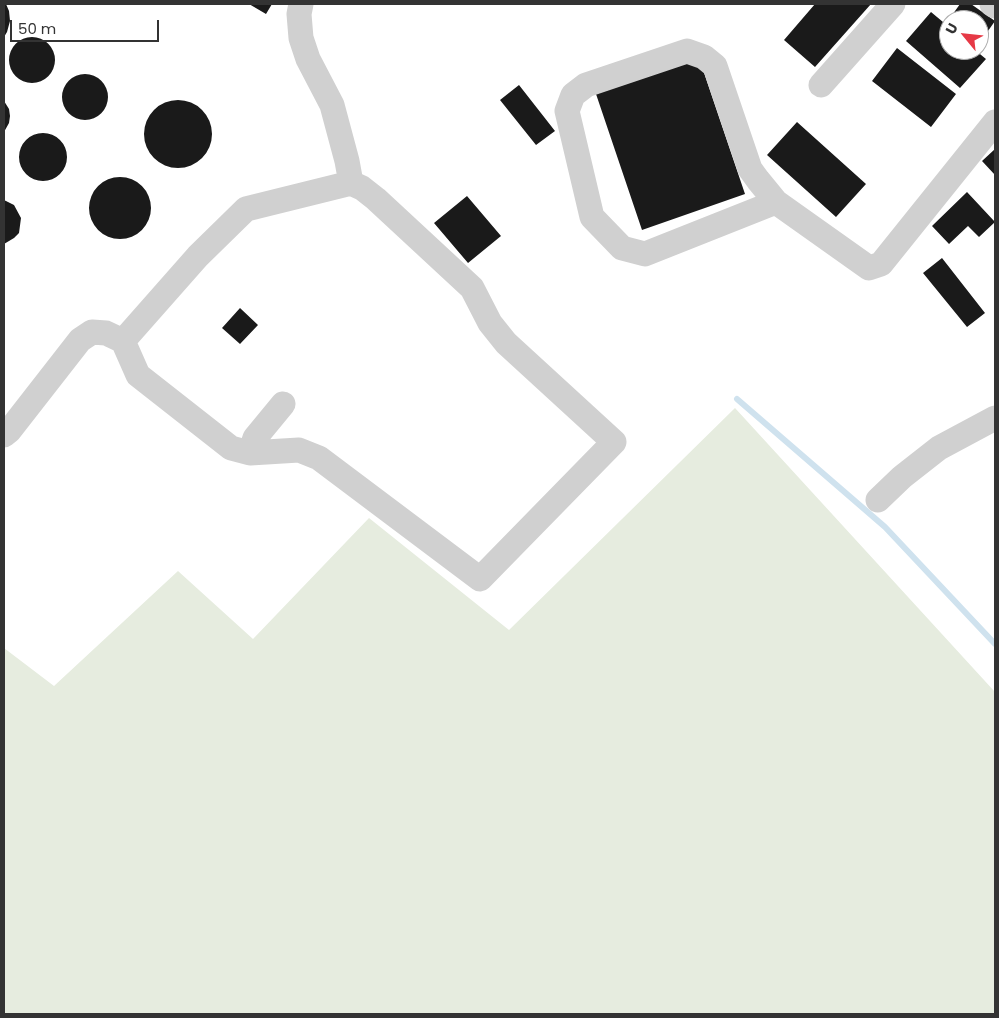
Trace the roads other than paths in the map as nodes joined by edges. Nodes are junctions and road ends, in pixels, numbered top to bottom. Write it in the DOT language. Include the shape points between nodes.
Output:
graph roads {
  1 [pos="301,4"];
  2 [pos="893,4"];
  3 [pos="992,4"];
  4 [pos="995,6"];
  5 [pos="820,85"];
  6 [pos="995,122"];
  7 [pos="351,183"];
  8 [pos="776,202"];
  9 [pos="123,341"];
  10 [pos="283,404"];
  11 [pos="995,418"];
  12 [pos="4,435"];
  13 [pos="250,453"];
  14 [pos="878,500"];
  1 -- 7 [label="street" via="301,38 332,105"];
  2 -- 5 [label="street"];
  3 -- 4 [label="street"];
  6 -- 8 [label="street" via="881,264 869,268"];
  7 -- 9 [label="street" via="246,209 198,256"];
  7 -- 13 [label="street" via="376,199 472,288 490,323 506,343 614,442 480,579 318,458 299,450"];
  8 -- 8 [label="street" via="750,169 715,66 704,57 687,51 586,85 574,95 567,111 592,217 622,248 645,254"];
  9 -- 12 [label="street" via="99,332 92,332 80,340"];
  9 -- 13 [label="street" via="138,375 231,448"];
  10 -- 13 [label="street" via="255,438"];
  11 -- 14 [label="street" via="939,448"];
}
